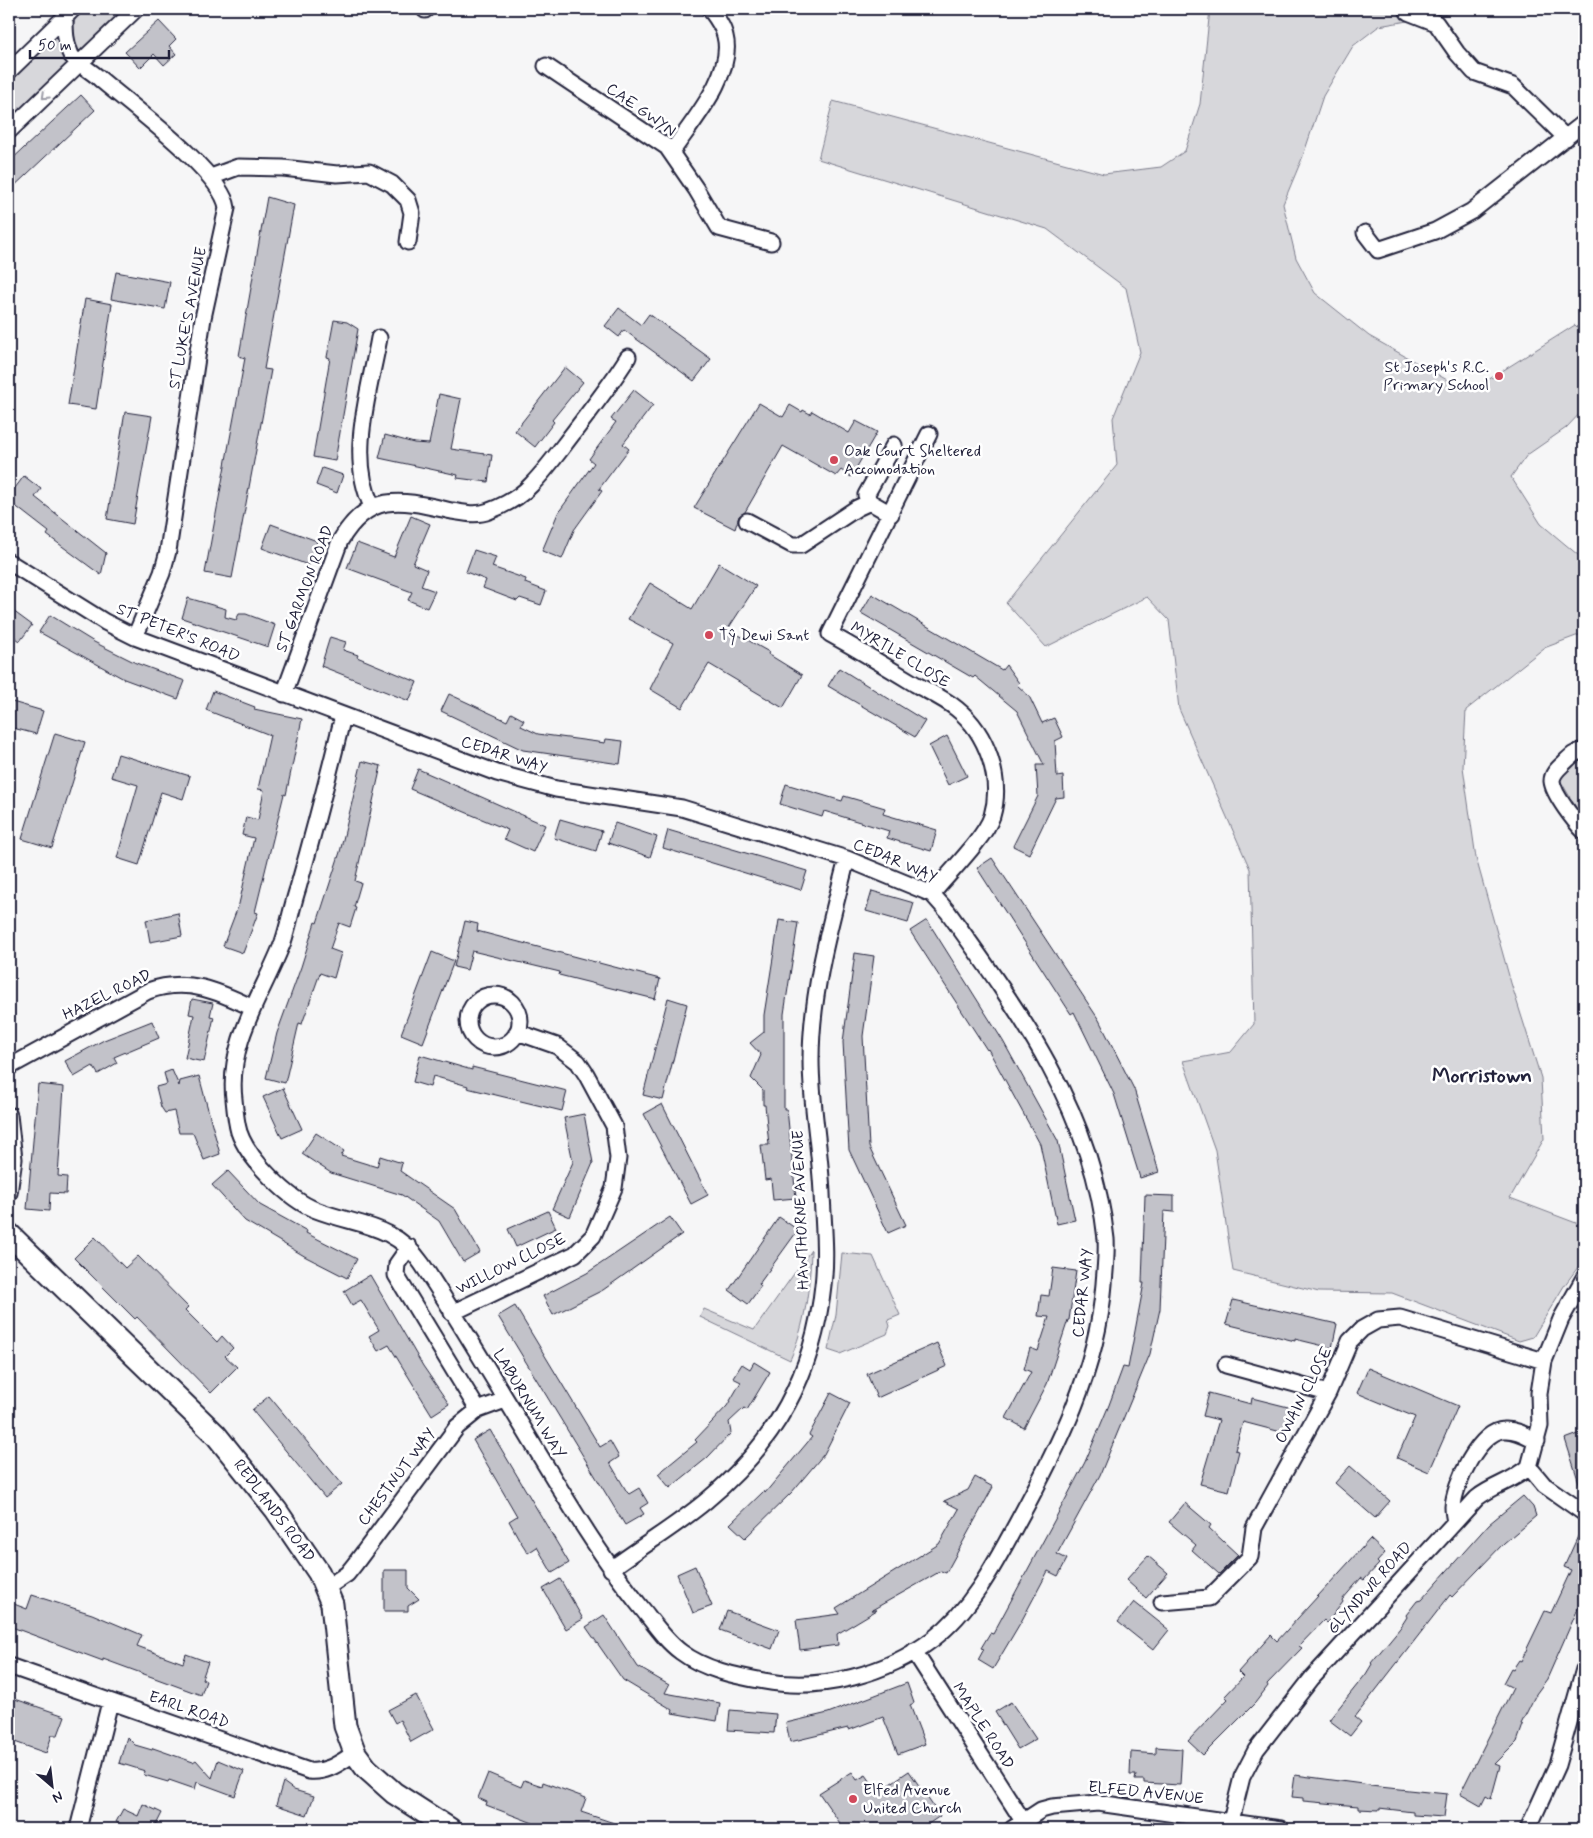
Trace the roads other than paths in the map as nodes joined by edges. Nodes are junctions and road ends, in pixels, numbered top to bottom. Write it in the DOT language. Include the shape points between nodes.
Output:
graph roads {
  1 [pos="136,9"];
  2 [pos="710,9"];
  3 [pos="1408,12"];
  4 [pos="69,13"];
  5 [pos="80,62"];
  6 [pos="546,66"];
  7 [pos="9,70"];
  8 [pos="1584,123"];
  9 [pos="9,131"];
  10 [pos="1566,138"];
  11 [pos="671,153"];
  12 [pos="211,176"];
  13 [pos="1365,233"];
  14 [pos="408,242"];
  15 [pos="771,242"];
  16 [pos="379,338"];
  17 [pos="628,357"];
  18 [pos="929,434"];
  19 [pos="894,445"];
  20 [pos="870,502"];
  21 [pos="372,506"];
  22 [pos="890,514"];
  23 [pos="748,521"];
  24 [pos="9,562"];
  25 [pos="135,637"];
  26 [pos="284,694"];
  27 [pos="343,716"];
  28 [pos="1584,750"];
  29 [pos="1584,831"];
  30 [pos="847,859"];
  31 [pos="932,894"];
  32 [pos="253,1008"];
  33 [pos="517,1032"];
  34 [pos="9,1067"];
  35 [pos="9,1115"];
  36 [pos="9,1193"];
  37 [pos="9,1234"];
  38 [pos="409,1247"];
  39 [pos="1584,1278"];
  40 [pos="452,1313"];
  41 [pos="1544,1361"];
  42 [pos="1226,1365"];
  43 [pos="1328,1393"];
  44 [pos="505,1400"];
  45 [pos="478,1410"];
  46 [pos="1538,1441"];
  47 [pos="1529,1467"];
  48 [pos="1584,1513"];
  49 [pos="1454,1522"];
  50 [pos="611,1569"];
  51 [pos="326,1588"];
  52 [pos="1162,1602"];
  53 [pos="914,1651"];
  54 [pos="9,1666"];
  55 [pos="1584,1669"];
  56 [pos="110,1702"];
  57 [pos="355,1753"];
  58 [pos="1231,1821"];
  59 [pos="1017,1825"];
  60 [pos="78,1829"];
  61 [pos="450,1829"];
  62 [pos="1281,1829"];
  63 [pos="1528,1829"];
  1 -- 5 [label="street"];
  2 -- 11 [label="street" via="726,36 727,54 712,93"];
  3 -- 10 [label="street" via="1436,23 1474,72 1514,86"];
  4 -- 5 [label="street, ST LUKE'S AVENUE" via="66,40 72,55"];
  4 -- 7 [label="street"];
  5 -- 9 [label="street, one-way"];
  5 -- 12 [label="street, ST LUKE'S AVENUE"];
  6 -- 11 [label="street, CAE GWYN" via="666,146"];
  8 -- 10 [label="street"];
  10 -- 13 [label="street" via="1472,211 1435,231 1378,250"];
  11 -- 15 [label="street, CAE GWYN" via="719,228"];
  12 -- 14 [label="street" via="238,167 337,174 369,172 392,184 408,200 412,213"];
  12 -- 25 [label="street, ST LUKE'S AVENUE" via="223,193 227,208 203,318 168,552"];
  16 -- 21 [label="street" via="360,456 365,492"];
  17 -- 21 [label="street, ST GARMON ROAD" via="553,459 517,497 487,512 474,514 392,500"];
  18 -- 22 [label="street, MYRTLE CLOSE"];
  19 -- 20 [label="street" via="866,495"];
  20 -- 22 [label="street"];
  20 -- 23 [label="street" via="801,545 792,545"];
  21 -- 26 [label="street, ST GARMON ROAD" via="350,523 340,540"];
  22 -- 31 [label="street, MYRTLE CLOSE" via="830,634 958,710 987,748 994,772 995,800 991,817 979,838"];
  24 -- 25 [label="street, ST PETER'S ROAD"];
  25 -- 26 [label="street, ST PETER'S ROAD"];
  26 -- 27 [label="street, ST PETER'S ROAD"];
  27 -- 30 [label="street, CEDAR WAY" via="518,780 682,808"];
  27 -- 32 [label="street" via="320,814 284,939"];
  28 -- 29 [label="street" via="1575,752 1554,772 1552,781 1570,814"];
  30 -- 31 [label="street, CEDAR WAY"];
  30 -- 50 [label="street, HAWTHORNE AVENUE" via="828,934 813,1022 811,1062 822,1190 824,1284 812,1349 786,1408 743,1466 705,1502"];
  31 -- 53 [label="street, CEDAR WAY" via="965,936 1040,1047 1069,1102 1090,1154 1106,1245 1103,1293 1093,1352 1062,1437 983,1583 934,1638"];
  32 -- 34 [label="street, HAZEL ROAD" via="208,988 180,984 162,986"];
  32 -- 38 [label="street, LABURNUM WAY" via="240,1043 232,1092 239,1131 247,1149 296,1200 310,1208 381,1229"];
  33 -- 40 [label="street, WILLOW CLOSE" via="557,1046 578,1062 586,1074 614,1126 618,1158 614,1188 594,1236 575,1254"];
  35 -- 36 [label="street" via="14,1159"];
  37 -- 51 [label="main road, REDLANDS ROAD" via="216,1435 276,1510 311,1559"];
  38 -- 40 [label="street, LABURNUM WAY"];
  38 -- 45 [label="street" via="398,1264 396,1275"];
  39 -- 41 [label="street" via="1561,1319"];
  40 -- 44 [label="street, LABURNUM WAY"];
  41 -- 43 [label="street, OWAIN CLOSE" via="1400,1318 1388,1318 1362,1329 1350,1341"];
  41 -- 46 [label="street" via="1540,1378"];
  42 -- 43 [label="street"];
  43 -- 52 [label="street, OWAIN CLOSE" via="1254,1528 1250,1557 1209,1598"];
  44 -- 45 [label="street, CHESTNUT WAY"];
  44 -- 50 [label="street, LABURNUM WAY"];
  45 -- 51 [label="street, CHESTNUT WAY" via="457,1427 347,1574"];
  46 -- 47 [label="street"];
  46 -- 49 [label="street" via="1504,1430 1494,1432 1480,1443 1454,1498"];
  47 -- 48 [label="street" via="1544,1485"];
  47 -- 49 [label="street, GLYNDWR ROAD" via="1489,1489"];
  49 -- 58 [label="street, GLYNDWR ROAD" via="1312,1678 1256,1750 1242,1777"];
  50 -- 53 [label="street, LABURNUM WAY" via="668,1641 700,1664 726,1672 773,1683 815,1684 870,1672"];
  51 -- 57 [label="main road, REDLANDS ROAD" via="336,1627 345,1726"];
  53 -- 59 [label="street, MAPLE ROAD"];
  54 -- 56 [label="street, EARL ROAD"];
  55 -- 63 [label="street" via="1557,1765"];
  56 -- 57 [label="street, EARL ROAD" via="309,1771 328,1770"];
  56 -- 60 [label="street"];
  57 -- 61 [label="main road, REDLANDS ROAD" via="366,1768 394,1793"];
  58 -- 59 [label="street, ELFED AVENUE" via="1098,1802 1052,1807"];
  58 -- 62 [label="street, ELFED AVENUE"];
}
